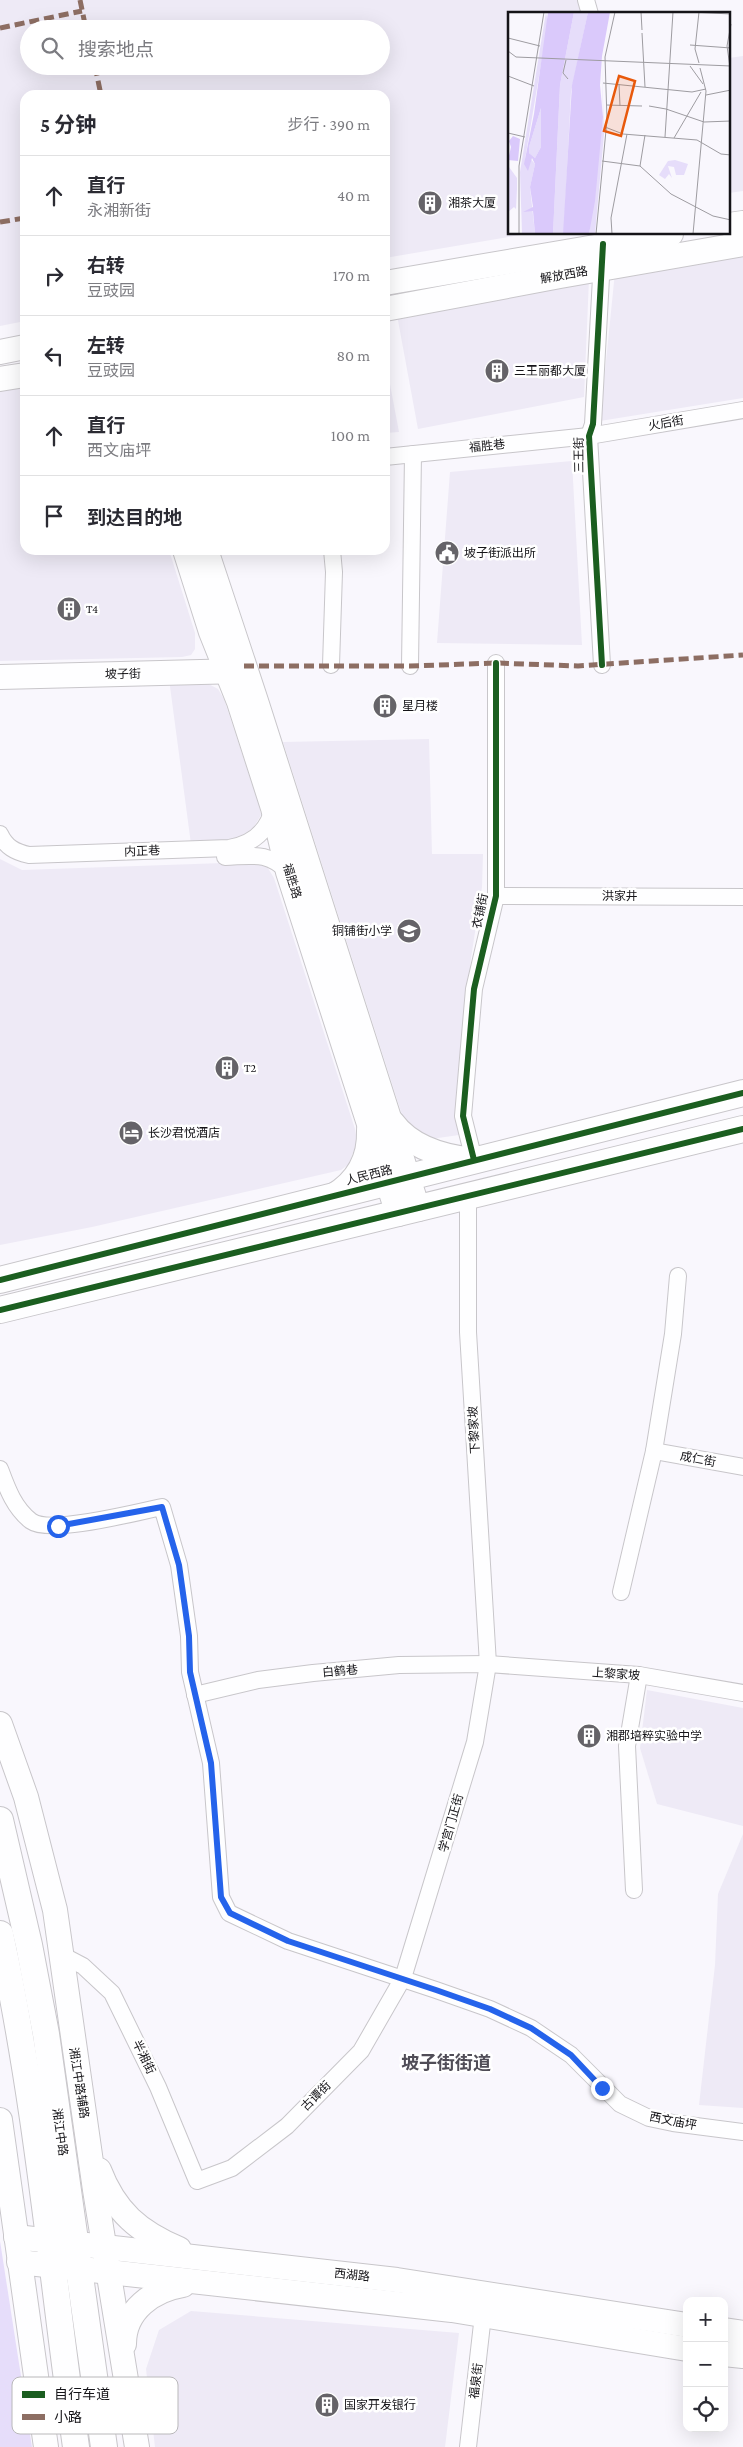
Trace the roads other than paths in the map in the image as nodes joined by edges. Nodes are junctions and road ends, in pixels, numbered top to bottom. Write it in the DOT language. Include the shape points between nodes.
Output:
graph roads {
  1 [pos="743,222"];
  2 [pos="730,225"];
  3 [pos="668,235"];
  4 [pos="603,244"];
  5 [pos="641,244"];
  6 [pos="743,244"];
  7 [pos="601,268"];
  8 [pos="390,282"];
  9 [pos="390,308"];
  10 [pos="20,349"];
  11 [pos="0,352"];
  12 [pos="20,376"];
  13 [pos="0,380"];
  14 [pos="743,410"];
  15 [pos="588,436"];
  16 [pos="413,454"];
  17 [pos="390,456"];
  18 [pos="186,555"];
  19 [pos="207,555"];
  20 [pos="332,555"];
  21 [pos="496,663"];
  22 [pos="331,665"];
  23 [pos="602,665"];
  24 [pos="222,666"];
  25 [pos="410,666"];
  26 [pos="4,676"];
  27 [pos="273,808"];
  28 [pos="0,834"];
  29 [pos="0,850"];
  30 [pos="288,872"];
  31 [pos="496,896"];
  32 [pos="743,896"];
  33 [pos="743,1093"];
  34 [pos="379,1120"];
  35 [pos="743,1129"];
  36 [pos="474,1160"];
  37 [pos="398,1179"];
  38 [pos="333,1196"];
  39 [pos="468,1196"];
  40 [pos="408,1211"];
  41 [pos="33,1272"];
  42 [pos="0,1275"];
  43 [pos="678,1276"];
  44 [pos="0,1280"];
  45 [pos="1,1310"];
  46 [pos="654,1450"];
  47 [pos="743,1467"];
  48 [pos="0,1469"];
  49 [pos="621,1592"];
  50 [pos="488,1664"];
  51 [pos="639,1675"];
  52 [pos="743,1692"];
  53 [pos="195,1696"];
  54 [pos="0,1724"];
  55 [pos="0,1820"];
  56 [pos="634,1890"];
  57 [pos="0,1934"];
  58 [pos="62,1955"];
  59 [pos="403,1978"];
  60 [pos="0,2120"];
  61 [pos="743,2132"];
  62 [pos="88,2143"];
  63 [pos="197,2181"];
  64 [pos="16,2237"];
  65 [pos="105,2247"];
  66 [pos="51,2254"];
  67 [pos="78,2257"];
  68 [pos="214,2260"];
  69 [pos="19,2262"];
  70 [pos="110,2273"];
  71 [pos="195,2283"];
  72 [pos="483,2315"];
  73 [pos="683,2324"];
  74 [pos="728,2331"];
  75 [pos="743,2333"];
  76 [pos="683,2348"];
  77 [pos="728,2354"];
  78 [pos="743,2356"];
  79 [pos="125,2363"];
  80 [pos="36,2377"];
  81 [pos="67,2377"];
  82 [pos="94,2377"];
  83 [pos="127,2377"];
  84 [pos="44,2434"];
  85 [pos="74,2434"];
  86 [pos="102,2434"];
  87 [pos="135,2434"];
  88 [pos="46,2447"];
  89 [pos="76,2447"];
  90 [pos="104,2447"];
  91 [pos="137,2447"];
  92 [pos="468,2447"];
  1 -- 2 [label="main road"];
  3 -- 5 [label="main road, 解放西路"];
  4 -- 5 [label="main road, 解放西路"];
  4 -- 7 [label="street, 三王街"];
  4 -- 8 [label="main road, 解放西路"];
  5 -- 6 [label="main road, 解放西路"];
  5 -- 7 [label="main road, 解放西路"];
  7 -- 9 [label="main road, 解放西路"];
  7 -- 15 [label="street, 三王街" via="593,424"];
  10 -- 11 [label="main road"];
  12 -- 13 [label="main road"];
  14 -- 15 [label="street, 火后街"];
  15 -- 16 [label="street, 福胜巷"];
  15 -- 23 [label="street, 三王街"];
  16 -- 17 [label="street, 福胜巷"];
  16 -- 25 [label="street"];
  18 -- 24 [label="main road, 福胜路"];
  19 -- 24 [label="main road, 福胜路"];
  20 -- 22 [label="street"];
  21 -- 31 [label="street, 衣铺街"];
  24 -- 26 [label="main road, 坡子街"];
  24 -- 27 [label="main road, 福胜路" via="236,694"];
  24 -- 34 [label="main road, 福胜路"];
  27 -- 28 [label="street, 内正巷" via="271,819 262,833 247,844 229,848 29,855 9,848"];
  27 -- 30 [label="main road, 福胜路"];
  29 -- 30 [label="street, 内正巷" via="14,861 28,864 262,856 278,862"];
  30 -- 34 [label="main road, 福胜路"];
  31 -- 32 [label="street, 洪家井"];
  31 -- 36 [label="street, 衣铺街" via="474,988 471,1018 463,1116"];
  33 -- 36 [label="main road, 人民西路"];
  34 -- 36 [label="main road" via="416,1145"];
  34 -- 37 [label="main road, 福胜路"];
  34 -- 38 [label="main road" via="362,1168 344,1189"];
  35 -- 39 [label="main road"];
  36 -- 37 [label="main road, 人民西路"];
  37 -- 38 [label="main road, 人民西路"];
  37 -- 40 [label="main road, 福胜路"];
  38 -- 41 [label="main road, 人民西路"];
  39 -- 40 [label="main road"];
  39 -- 50 [label="street, 下黎家坡" via="468,1332"];
  40 -- 45 [label="main road"];
  41 -- 42 [label="main road"];
  41 -- 44 [label="main road, 人民西路"];
  43 -- 46 [label="street" via="673,1334"];
  46 -- 47 [label="street, 成仁街"];
  46 -- 49 [label="street"];
  48 -- 53 [label="street, 西文庙坪" via="11,1496 31,1521 42,1526 79,1523 162,1507 179,1565"];
  50 -- 51 [label="street, 上黎家坡"];
  50 -- 53 [label="street, 白鹤巷" via="400,1665 312,1673 258,1680"];
  50 -- 59 [label="street, 学宫门正街" via="475,1742"];
  51 -- 52 [label="street, 上黎家坡"];
  51 -- 56 [label="street" via="627,1746"];
  53 -- 59 [label="street, 西文庙坪" via="211,1763 221,1897 230,1913 288,1941"];
  54 -- 58 [label="main road, 湘江中路辅路" via="26,1797 55,1910"];
  55 -- 67 [label="main road, 湘江中路" via="46,2034"];
  57 -- 66 [label="main road, 湘江中路" via="24,2065"];
  58 -- 62 [label="main road, 湘江中路辅路"];
  58 -- 63 [label="street, 半湘街" via="83,1966 112,1994 158,2088"];
  59 -- 61 [label="street, 西文庙坪" via="490,2009 531,2028 571,2055 620,2104 649,2118"];
  59 -- 63 [label="street, 古谭街" via="361,2051 287,2126 232,2168"];
  60 -- 64 [label="main road"];
  62 -- 65 [label="main road, 湘江中路辅路"];
  62 -- 68 [label="main road" via="110,2193 138,2228 159,2241"];
  64 -- 66 [label="main road, 西湖路"];
  64 -- 69 [label="main road"];
  65 -- 67 [label="main road, 西湖路"];
  65 -- 68 [label="main road, 西湖路"];
  65 -- 70 [label="main road, 湘江中路辅路"];
  66 -- 67 [label="main road, 西湖路"];
  66 -- 69 [label="main road, 西湖路"];
  66 -- 81 [label="main road, 湘江中路"];
  67 -- 70 [label="main road, 西湖路"];
  67 -- 82 [label="main road, 湘江中路"];
  68 -- 73 [label="main road, 西湖路" via="397,2280"];
  69 -- 80 [label="main road"];
  70 -- 71 [label="main road, 西湖路"];
  70 -- 79 [label="main road, 湘江中路辅路"];
  71 -- 72 [label="main road, 西湖路"];
  71 -- 79 [label="main road" via="164,2290 142,2302 127,2324"];
  72 -- 76 [label="main road, 西湖路"];
  72 -- 92 [label="street, 福泉街"];
  74 -- 75 [label="main road"];
  77 -- 78 [label="main road"];
  79 -- 83 [label="main road, 湘江中路辅路"];
  84 -- 88 [label="main road"];
  85 -- 89 [label="main road, 湘江中路"];
  86 -- 90 [label="main road, 湘江中路"];
  87 -- 91 [label="main road, 湘江中路辅路"];
}
